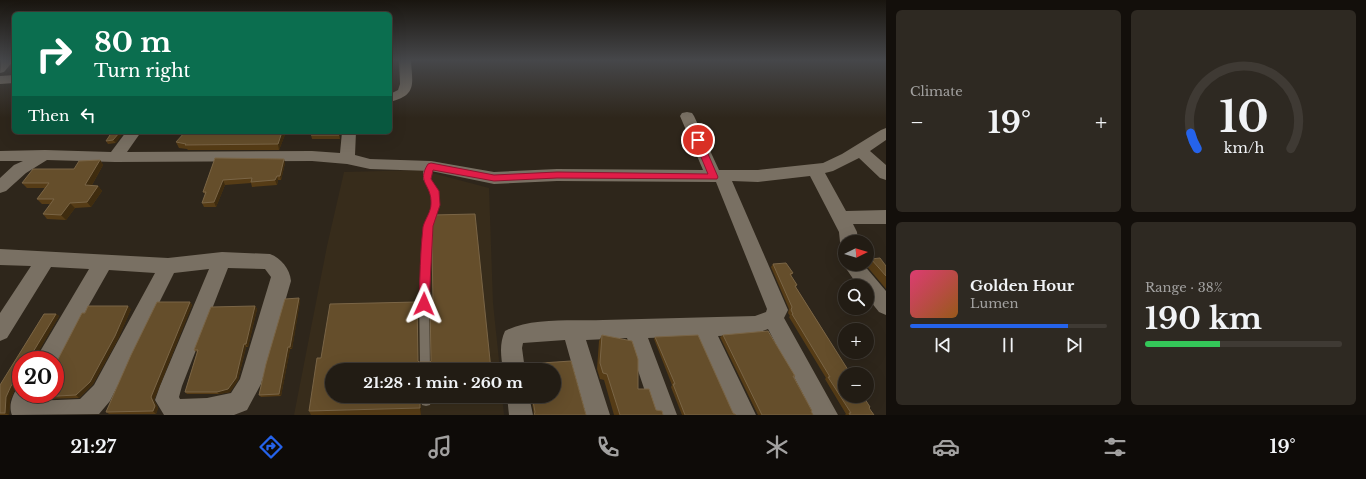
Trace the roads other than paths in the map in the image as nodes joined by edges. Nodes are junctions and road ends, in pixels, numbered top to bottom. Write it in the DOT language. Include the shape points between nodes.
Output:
graph roads {
  1 [pos="407,79"];
  2 [pos="392,97"];
  3 [pos="687,116"];
  4 [pos="886,133"];
  5 [pos="132,134"];
  6 [pos="349,134"];
  7 [pos="857,151"];
  8 [pos="45,155"];
  9 [pos="0,156"];
  10 [pos="115,157"];
  11 [pos="347,159"];
  12 [pos="431,166"];
  13 [pos="815,170"];
  14 [pos="886,174"];
  15 [pos="718,177"];
  16 [pos="0,187"];
  17 [pos="886,217"];
  18 [pos="841,218"];
  19 [pos="848,235"];
  20 [pos="0,257"];
  21 [pos="46,259"];
  22 [pos="222,260"];
  23 [pos="104,262"];
  24 [pos="168,266"];
  25 [pos="858,271"];
  26 [pos="886,306"];
  27 [pos="6,313"];
  28 [pos="773,318"];
  29 [pos="703,326"];
  30 [pos="634,329"];
  31 [pos="573,330"];
  32 [pos="0,331"];
  33 [pos="51,351"];
  34 [pos="425,363"];
  35 [pos="513,363"];
  36 [pos="23,403"];
  37 [pos="519,403"];
  38 [pos="521,415"];
  39 [pos="598,415"];
  40 [pos="665,415"];
  41 [pos="744,415"];
  42 [pos="826,415"];
  1 -- 2 [label="street" via="405,91"];
  3 -- 15 [label="street"];
  4 -- 7 [label="street"];
  5 -- 10 [label="street"];
  6 -- 11 [label="street"];
  7 -- 13 [label="street" via="847,158"];
  7 -- 14 [label="street" via="866,155"];
  8 -- 9 [label="street"];
  8 -- 10 [label="street"];
  8 -- 16 [label="street" via="20,169"];
  10 -- 11 [label="street" via="312,156"];
  11 -- 12 [label="street" via="370,164"];
  12 -- 15 [label="street" via="494,178 557,175"];
  12 -- 34 [label="lane" via="427,172 427,179 434,191 436,205 428,226 424,289"];
  13 -- 15 [label="street"];
  13 -- 18 [label="street"];
  15 -- 28 [label="street" via="778,310"];
  17 -- 18 [label="street"];
  18 -- 19 [label="street"];
  20 -- 21 [label="street"];
  21 -- 23 [label="street"];
  21 -- 27 [label="street"];
  22 -- 22 [label="street" via="270,262 281,275 250,384 239,402 221,408 187,412 174,410 167,400 171,386"];
  22 -- 24 [label="street"];
  23 -- 24 [label="street"];
  23 -- 33 [label="street"];
  24 -- 36 [label="street" via="102,393 91,406 82,411 29,413 22,410"];
  25 -- 26 [label="street"];
  27 -- 32 [label="street"];
  28 -- 29 [label="street" via="755,325"];
  28 -- 42 [label="street"];
  29 -- 30 [label="street"];
  29 -- 41 [label="street"];
  30 -- 31 [label="street"];
  30 -- 40 [label="street"];
  31 -- 35 [label="street" via="519,334 512,338"];
  31 -- 39 [label="street"];
  37 -- 38 [label="street"];
}
